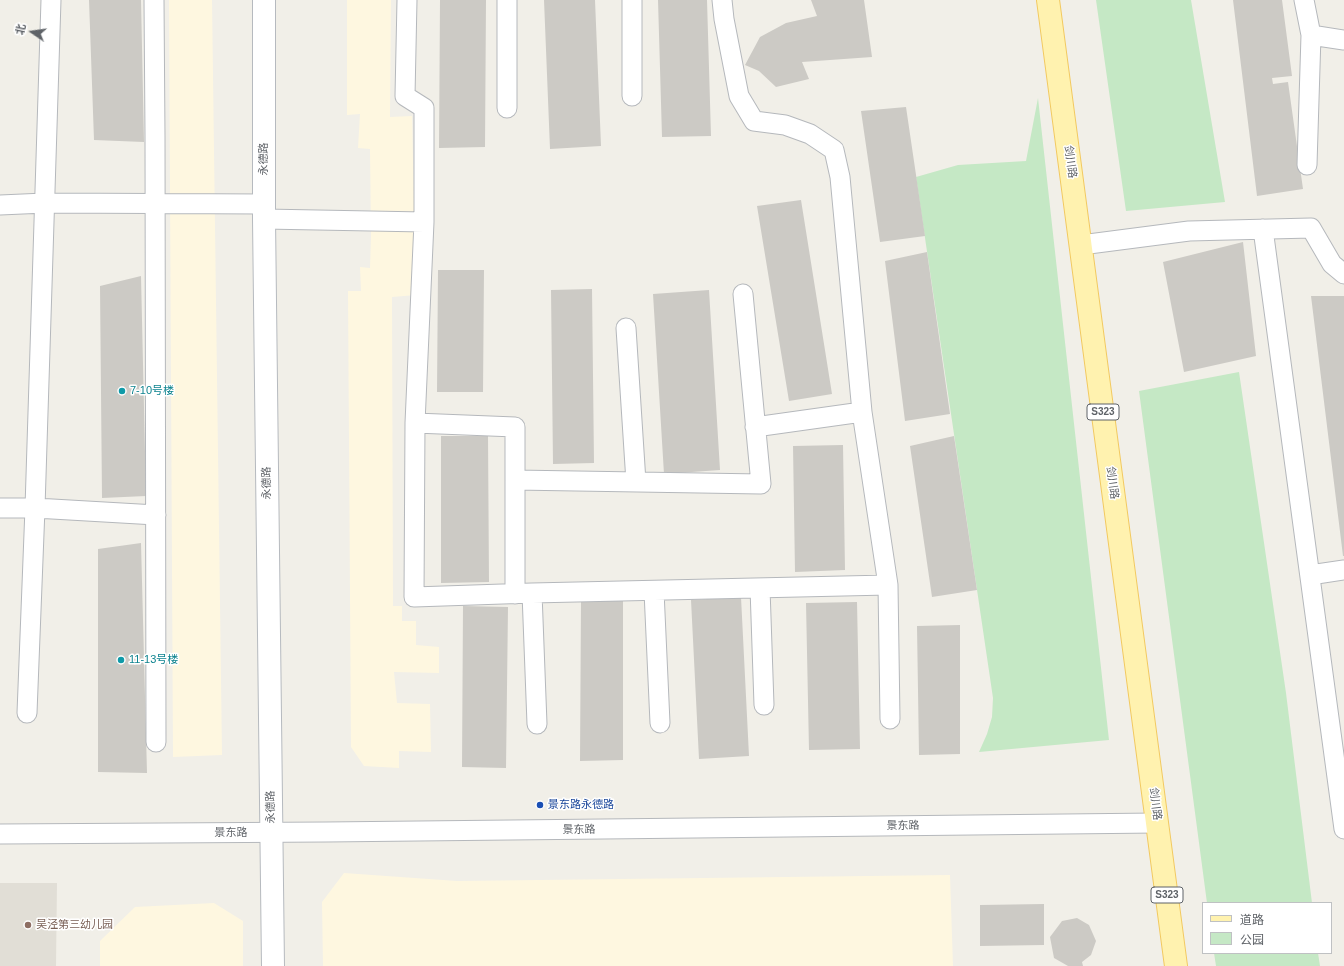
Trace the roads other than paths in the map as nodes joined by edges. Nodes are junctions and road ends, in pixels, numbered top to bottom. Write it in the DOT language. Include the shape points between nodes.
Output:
graph roads {
  1 [pos="51,0"];
  2 [pos="154,0"];
  3 [pos="264,0"];
  4 [pos="407,0"];
  5 [pos="507,0"];
  6 [pos="632,0"];
  7 [pos="722,0"];
  8 [pos="1048,0"];
  9 [pos="1304,0"];
  10 [pos="1311,35"];
  11 [pos="1344,40"];
  12 [pos="632,96"];
  13 [pos="507,108"];
  14 [pos="1307,165"];
  15 [pos="45,203"];
  16 [pos="155,203"];
  17 [pos="0,205"];
  18 [pos="264,212"];
  19 [pos="424,222"];
  20 [pos="1263,229"];
  21 [pos="1081,245"];
  22 [pos="1344,274"];
  23 [pos="743,294"];
  24 [pos="626,328"];
  25 [pos="862,412"];
  26 [pos="416,423"];
  27 [pos="755,428"];
  28 [pos="515,480"];
  29 [pos="636,482"];
  30 [pos="0,508"];
  31 [pos="35,508"];
  32 [pos="156,515"];
  33 [pos="1344,570"];
  34 [pos="1310,575"];
  35 [pos="888,585"];
  36 [pos="760,588"];
  37 [pos="654,591"];
  38 [pos="524,594"];
  39 [pos="764,705"];
  40 [pos="27,713"];
  41 [pos="890,719"];
  42 [pos="660,723"];
  43 [pos="537,724"];
  44 [pos="156,742"];
  45 [pos="1157,823"];
  46 [pos="1344,829"];
  47 [pos="271,833"];
  48 [pos="0,834"];
  49 [pos="273,966"];
  50 [pos="1176,966"];
  1 -- 15 [label="street"];
  2 -- 16 [label="street"];
  3 -- 18 [label="street, 永德路"];
  4 -- 19 [label="street" via="406,96 424,108"];
  5 -- 13 [label="street"];
  6 -- 12 [label="street"];
  7 -- 25 [label="street" via="739,96 754,121 785,125 810,134 834,150 840,177"];
  8 -- 21 [label="main road, 剑川路 / S323"];
  9 -- 10 [label="street"];
  10 -- 11 [label="street"];
  10 -- 14 [label="street"];
  15 -- 16 [label="street"];
  15 -- 17 [label="street"];
  15 -- 31 [label="street"];
  16 -- 18 [label="street"];
  16 -- 32 [label="street"];
  18 -- 19 [label="street"];
  18 -- 47 [label="street, 永德路"];
  19 -- 26 [label="street"];
  20 -- 21 [label="street" via="1189,231"];
  20 -- 22 [label="street" via="1311,228 1332,264"];
  20 -- 34 [label="street"];
  21 -- 45 [label="main road, 剑川路 / S323"];
  23 -- 27 [label="street"];
  24 -- 29 [label="street"];
  25 -- 27 [label="street"];
  25 -- 35 [label="street"];
  26 -- 28 [label="street" via="515,427"];
  26 -- 38 [label="street" via="414,597"];
  27 -- 29 [label="street" via="761,484"];
  28 -- 29 [label="street"];
  28 -- 38 [label="street"];
  30 -- 31 [label="street"];
  31 -- 32 [label="street"];
  31 -- 40 [label="street"];
  32 -- 44 [label="street"];
  33 -- 34 [label="street"];
  34 -- 46 [label="street"];
  35 -- 36 [label="street"];
  35 -- 41 [label="street"];
  36 -- 37 [label="street"];
  36 -- 39 [label="street"];
  37 -- 38 [label="street"];
  37 -- 42 [label="street"];
  38 -- 43 [label="street"];
  45 -- 47 [label="street, 景东路"];
  45 -- 50 [label="main road, 剑川路 / S323"];
  47 -- 48 [label="street, 景东路"];
  47 -- 49 [label="street, 永德路"];
}
